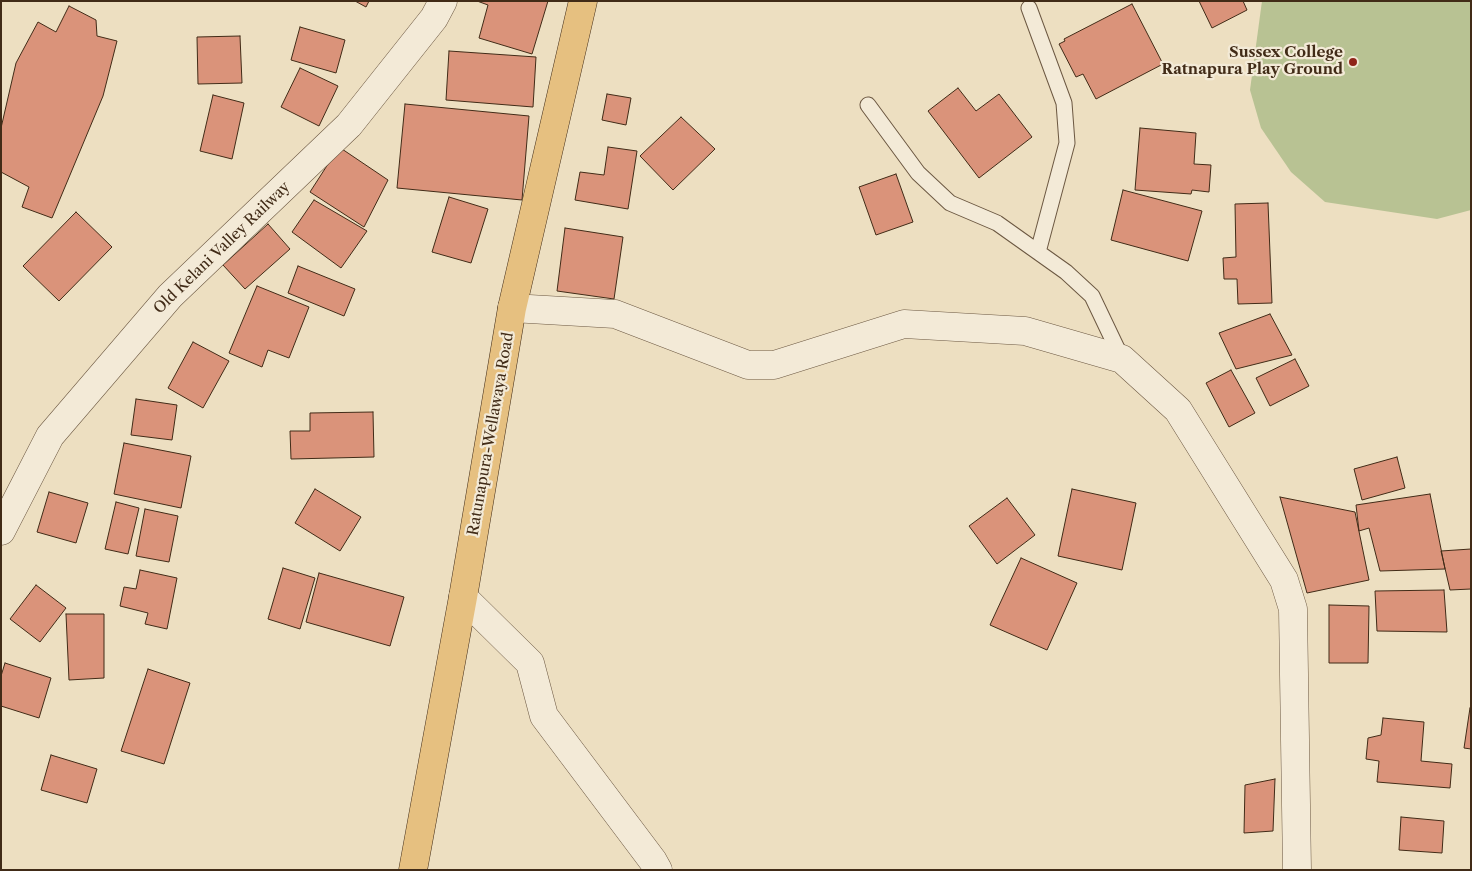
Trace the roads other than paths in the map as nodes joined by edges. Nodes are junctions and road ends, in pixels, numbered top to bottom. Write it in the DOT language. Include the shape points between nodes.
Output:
graph roads {
  1 [pos="443,1"];
  2 [pos="583,1"];
  3 [pos="1029,8"];
  4 [pos="868,105"];
  5 [pos="1038,252"];
  6 [pos="512,308"];
  7 [pos="1122,359"];
  8 [pos="1,531"];
  9 [pos="463,597"];
  10 [pos="413,870"];
  11 [pos="658,870"];
  12 [pos="1297,870"];
  1 -- 8 [label="street, Old Kelani Valley Railway" via="434,18 349,125 170,296 50,436"];
  2 -- 6 [label="highway, Ratunapura-Wellawaya Road"];
  3 -- 5 [label="lane" via="1064,103 1067,143"];
  4 -- 5 [label="lane" via="918,173 950,203 998,223"];
  5 -- 7 [label="lane" via="1092,296"];
  6 -- 7 [label="street" via="616,314 748,365 774,365 904,324 1025,331"];
  6 -- 9 [label="highway, Ratunapura-Wellawaya Road"];
  7 -- 12 [label="street" via="1178,410 1284,580 1293,609"];
  9 -- 10 [label="highway, Ratunapura-Wellawaya Road"];
  9 -- 11 [label="street" via="530,663 544,716"];
}
